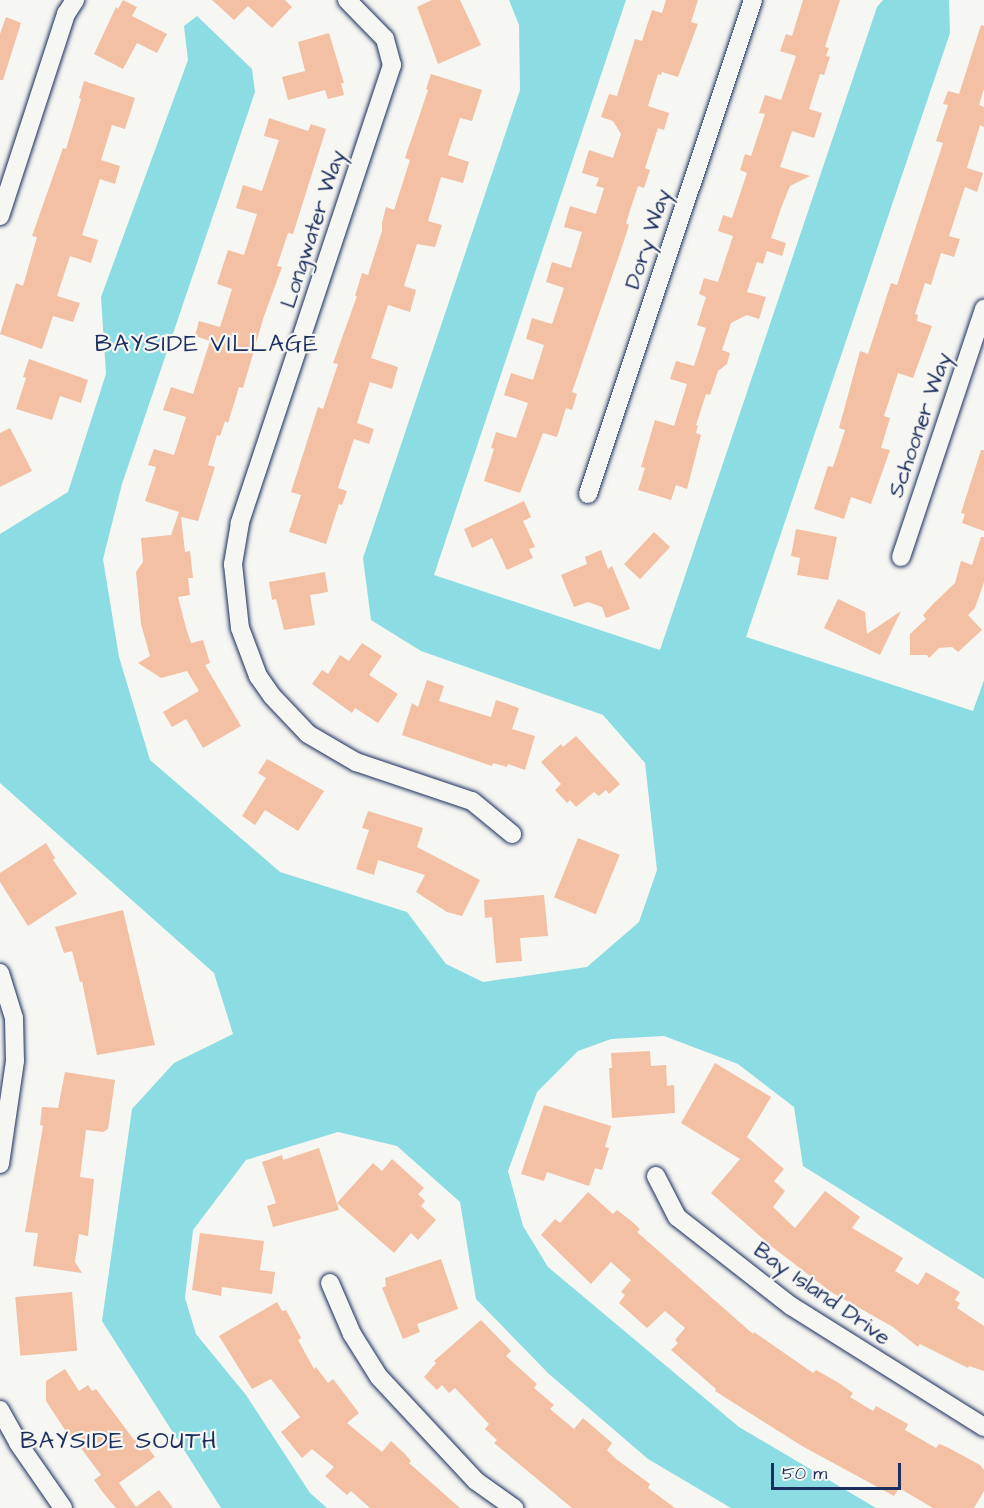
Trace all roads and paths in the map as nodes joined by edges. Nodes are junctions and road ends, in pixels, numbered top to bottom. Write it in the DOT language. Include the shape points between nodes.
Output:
graph roads {
  1 [pos="75,0"];
  2 [pos="346,0"];
  3 [pos="753,0"];
  4 [pos="0,216"];
  5 [pos="984,309"];
  6 [pos="588,494"];
  7 [pos="901,557"];
  8 [pos="512,834"];
  9 [pos="0,973"];
  10 [pos="0,1164"];
  11 [pos="656,1176"];
  12 [pos="330,1283"];
  13 [pos="0,1410"];
  14 [pos="984,1427"];
  15 [pos="63,1508"];
  16 [pos="514,1508"];
  1 -- 4 [label="street" via="66,14"];
  2 -- 8 [label="street, Longwater Way" via="385,39 392,65 240,523 233,564 240,628 258,676 308,734 356,762 472,801"];
  3 -- 6 [label="street, Dory Way"];
  5 -- 7 [label="street, Schooner Way"];
  9 -- 10 [label="street" via="14,1018 15,1061"];
  11 -- 14 [label="street, Bay Island Drive" via="677,1217 791,1306"];
  12 -- 16 [label="street" via="352,1334 379,1377 476,1481"];
  13 -- 15 [label="street"];
}
